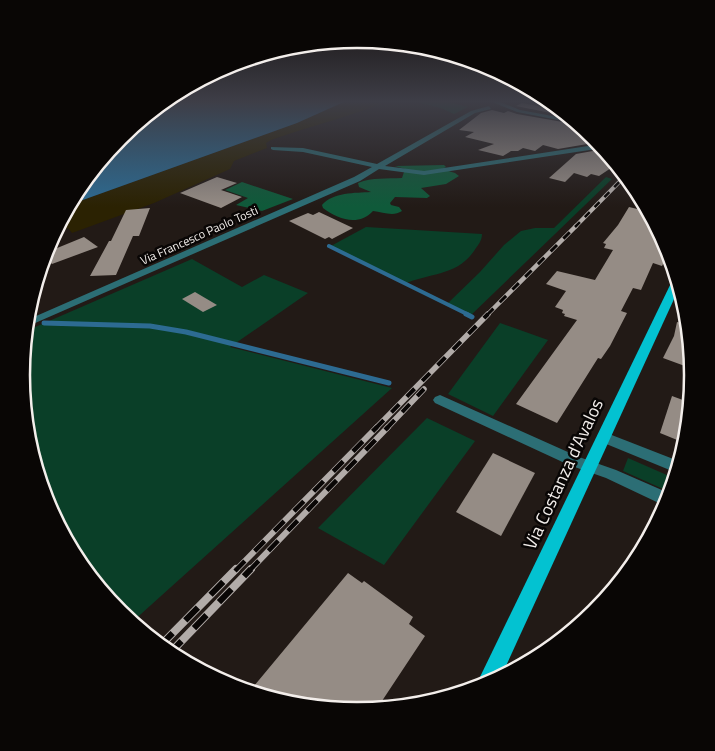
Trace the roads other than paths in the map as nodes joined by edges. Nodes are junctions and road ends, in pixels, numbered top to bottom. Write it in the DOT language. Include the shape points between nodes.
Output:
graph roads {
  1 [pos="432,136"];
  2 [pos="273,148"];
  3 [pos="592,148"];
  4 [pos="380,167"];
  5 [pos="673,289"];
  6 [pos="35,320"];
  7 [pos="440,400"];
  8 [pos="604,437"];
  9 [pos="672,465"];
  10 [pos="590,466"];
  11 [pos="662,497"];
  12 [pos="492,674"];
  1 -- 4 [label="street, Via Francesco Paolo Tosti"];
  2 -- 4 [label="street" via="303,150"];
  3 -- 4 [label="street" via="436,172"];
  4 -- 6 [label="street, Via Francesco Paolo Tosti"];
  5 -- 8 [label="main road, Via Costanza d'Avalos"];
  7 -- 10 [label="street"];
  8 -- 9 [label="street"];
  8 -- 10 [label="main road, Via Costanza d'Avalos"];
  10 -- 11 [label="street"];
  10 -- 12 [label="main road, Via Costanza d'Avalos"];
}
